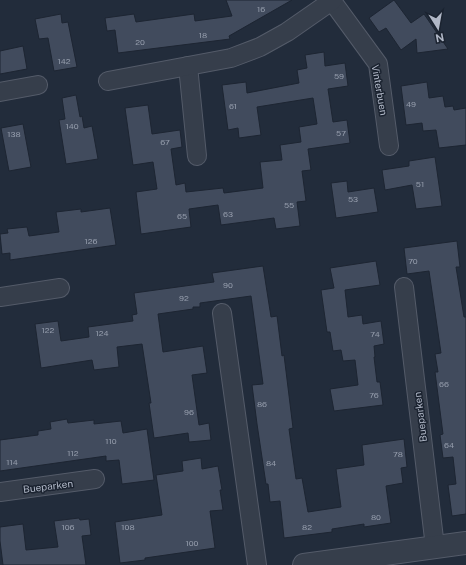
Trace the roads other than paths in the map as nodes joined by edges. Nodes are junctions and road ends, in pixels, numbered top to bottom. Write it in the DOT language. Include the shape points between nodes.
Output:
graph roads {
  1 [pos="332,0"];
  2 [pos="188,66"];
  3 [pos="108,81"];
  4 [pos="38,85"];
  5 [pos="0,92"];
  6 [pos="389,146"];
  7 [pos="197,156"];
  8 [pos="404,287"];
  9 [pos="60,288"];
  10 [pos="0,297"];
  11 [pos="222,313"];
  12 [pos="95,479"];
  13 [pos="0,492"];
  14 [pos="466,543"];
  15 [pos="436,547"];
  16 [pos="257,565"];
  17 [pos="304,565"];
  1 -- 2 [label="street, Vinterbuen" via="287,32 260,47 231,58"];
  1 -- 6 [label="street, Vinterbuen" via="378,64"];
  2 -- 3 [label="street, Vinterbuen"];
  2 -- 7 [label="street"];
  4 -- 5 [label="street"];
  8 -- 15 [label="street, Bueparken"];
  9 -- 10 [label="street"];
  11 -- 16 [label="street"];
  12 -- 13 [label="street, Bueparken"];
  14 -- 15 [label="street"];
  15 -- 17 [label="street"];
}
